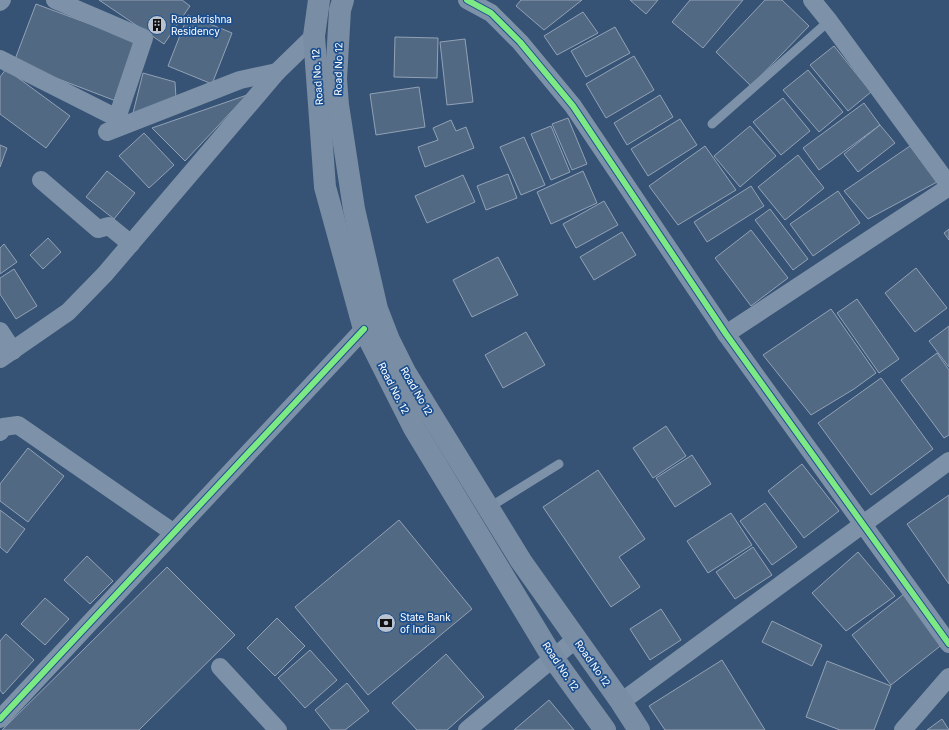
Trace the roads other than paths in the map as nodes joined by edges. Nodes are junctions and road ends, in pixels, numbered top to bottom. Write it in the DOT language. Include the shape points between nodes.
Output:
graph roads {
  1 [pos="55,0"];
  2 [pos="319,0"];
  3 [pos="343,0"];
  4 [pos="467,0"];
  5 [pos="812,0"];
  6 [pos="829,21"];
  7 [pos="314,36"];
  8 [pos="0,59"];
  9 [pos="277,72"];
  10 [pos="712,124"];
  11 [pos="108,132"];
  12 [pos="41,180"];
  13 [pos="949,186"];
  14 [pos="131,244"];
  15 [pos="364,329"];
  16 [pos="0,331"];
  17 [pos="726,334"];
  18 [pos="6,355"];
  19 [pos="0,432"];
  20 [pos="949,461"];
  21 [pos="559,464"];
  22 [pos="488,508"];
  23 [pos="863,524"];
  24 [pos="174,533"];
  25 [pos="576,639"];
  26 [pos="949,644"];
  27 [pos="553,658"];
  28 [pos="220,667"];
  29 [pos="949,677"];
  30 [pos="621,702"];
  31 [pos="0,719"];
  32 [pos="278,730"];
  33 [pos="467,730"];
  34 [pos="605,730"];
  35 [pos="639,730"];
  36 [pos="903,730"];
  1 -- 8 [label="street" via="144,38 117,118"];
  2 -- 7 [label="main road, Road No. 12"];
  3 -- 22 [label="main road, Road No 12" via="340,10 336,79 338,105 354,209 377,309 405,372"];
  4 -- 17 [label="street" via="492,13 520,42 573,106"];
  5 -- 6 [label="street"];
  6 -- 10 [label="lane"];
  6 -- 13 [label="street"];
  7 -- 9 [label="street"];
  7 -- 15 [label="main road, Road No. 12" via="325,187"];
  9 -- 11 [label="street" via="240,80"];
  9 -- 14 [label="street"];
  12 -- 14 [label="street" via="98,229 109,226"];
  13 -- 17 [label="street"];
  14 -- 18 [label="street" via="68,312"];
  15 -- 24 [label="street"];
  15 -- 27 [label="main road, Road No. 12" via="414,428"];
  16 -- 18 [label="street"];
  17 -- 23 [label="street"];
  19 -- 24 [label="street" via="3,427 18,425"];
  20 -- 23 [label="street"];
  21 -- 22 [label="lane"];
  22 -- 25 [label="main road, Road No 12" via="521,562"];
  23 -- 26 [label="street"];
  23 -- 30 [label="street"];
  24 -- 31 [label="street"];
  25 -- 27 [label="street"];
  25 -- 30 [label="main road, Road No 12"];
  27 -- 33 [label="street"];
  27 -- 34 [label="main road, Road No. 12"];
  28 -- 32 [label="street"];
  29 -- 36 [label="street"];
  30 -- 35 [label="main road, Road No 12"];
}
